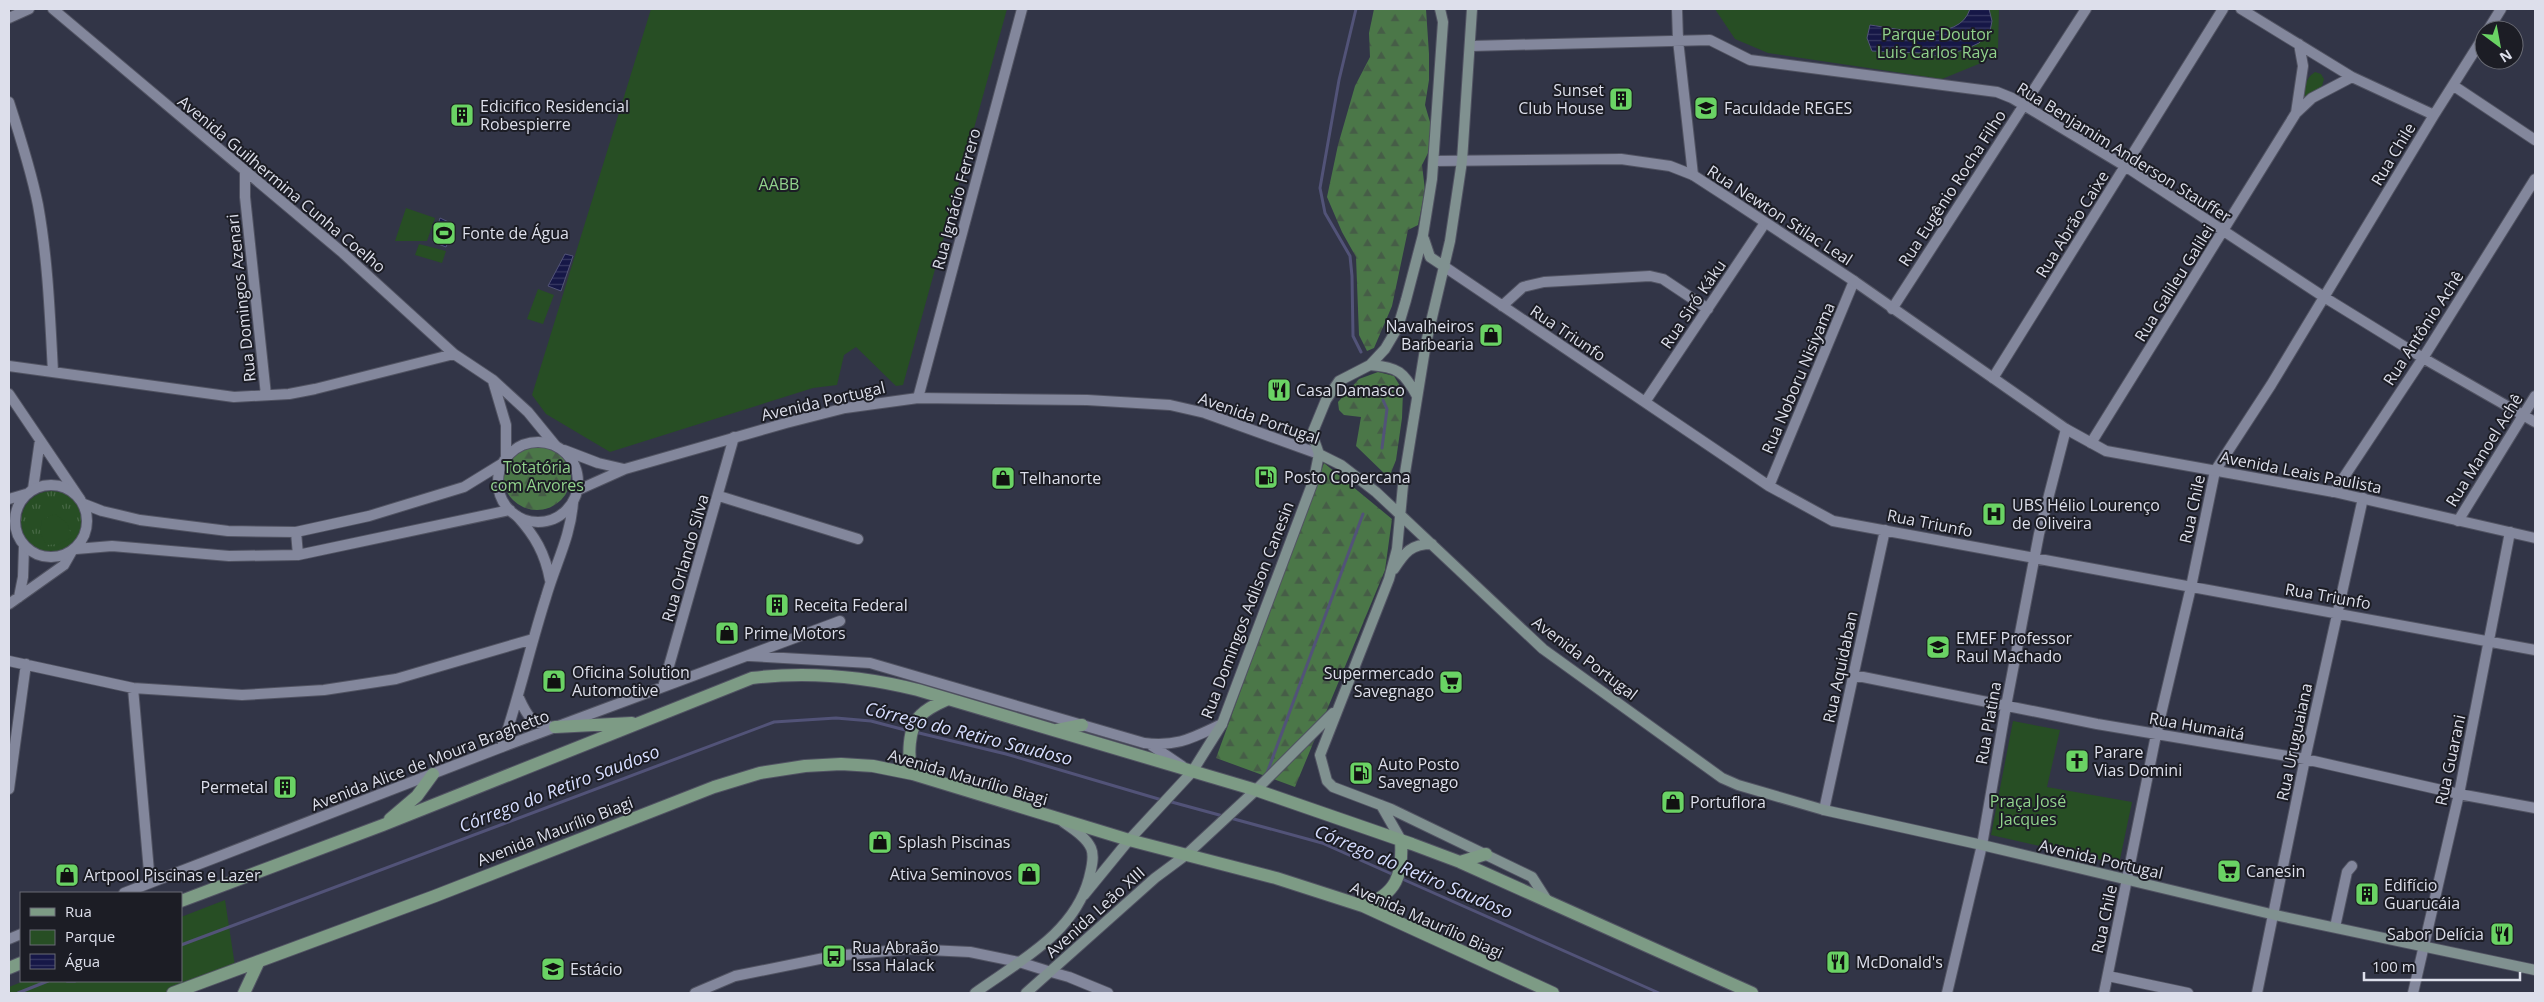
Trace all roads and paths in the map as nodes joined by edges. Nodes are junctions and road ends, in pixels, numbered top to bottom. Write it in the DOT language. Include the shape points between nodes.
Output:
graph roads {
  1 [pos="29,9"];
  2 [pos="53,9"];
  3 [pos="1022,9"];
  4 [pos="1440,9"];
  5 [pos="1472,9"];
  6 [pos="1677,9"];
  7 [pos="2086,9"];
  8 [pos="2224,9"];
  9 [pos="2241,9"];
  10 [pos="2501,9"];
  11 [pos="9,18"];
  12 [pos="2494,20"];
  13 [pos="1678,40"];
  14 [pos="2299,44"];
  15 [pos="1470,46"];
  16 [pos="2474,53"];
  17 [pos="2352,77"];
  18 [pos="2454,86"];
  19 [pos="9,102"];
  20 [pos="2023,104"];
  21 [pos="2296,113"];
  22 [pos="2434,115"];
  23 [pos="2535,140"];
  24 [pos="1434,161"];
  25 [pos="1462,162"];
  26 [pos="2125,166"];
  27 [pos="245,173"];
  28 [pos="1693,175"];
  29 [pos="2535,179"];
  30 [pos="257,183"];
  31 [pos="245,197"];
  32 [pos="1765,223"];
  33 [pos="2224,232"];
  34 [pos="1423,235"];
  35 [pos="1445,267"];
  36 [pos="1854,281"];
  37 [pos="2324,297"];
  38 [pos="1502,306"];
  39 [pos="1708,309"];
  40 [pos="1892,309"];
  41 [pos="454,354"];
  42 [pos="2423,358"];
  43 [pos="1370,365"];
  44 [pos="9,366"];
  45 [pos="54,372"];
  46 [pos="1993,378"];
  47 [pos="493,380"];
  48 [pos="9,394"];
  49 [pos="266,395"];
  50 [pos="1417,396"];
  51 [pos="2535,396"];
  52 [pos="918,398"];
  53 [pos="1645,402"];
  54 [pos="2524,414"];
  55 [pos="2535,422"];
  56 [pos="2066,429"];
  57 [pos="734,437"];
  58 [pos="40,440"];
  59 [pos="2090,444"];
  60 [pos="558,447"];
  61 [pos="1319,454"];
  62 [pos="505,460"];
  63 [pos="625,469"];
  64 [pos="2215,471"];
  65 [pos="1769,486"];
  66 [pos="578,490"];
  67 [pos="30,492"];
  68 [pos="2334,492"];
  69 [pos="719,496"];
  70 [pos="2363,498"];
  71 [pos="9,499"];
  72 [pos="82,501"];
  73 [pos="573,502"];
  74 [pos="513,513"];
  75 [pos="1400,514"];
  76 [pos="2458,521"];
  77 [pos="1885,530"];
  78 [pos="296,532"];
  79 [pos="2510,532"];
  80 [pos="9,536"];
  81 [pos="2535,538"];
  82 [pos="858,539"];
  83 [pos="22,544"];
  84 [pos="1432,544"];
  85 [pos="74,550"];
  86 [pos="298,554"];
  87 [pos="2035,558"];
  88 [pos="1389,579"];
  89 [pos="550,582"];
  90 [pos="2191,587"];
  91 [pos="18,596"];
  92 [pos="9,604"];
  93 [pos="2338,613"];
  94 [pos="840,621"];
  95 [pos="533,639"];
  96 [pos="2490,642"];
  97 [pos="2535,650"];
  98 [pos="746,656"];
  99 [pos="9,661"];
  100 [pos="26,664"];
  101 [pos="1853,675"];
  102 [pos="663,687"];
  103 [pos="133,688"];
  104 [pos="519,698"];
  105 [pos="948,699"];
  106 [pos="2006,706"];
  107 [pos="1338,708"];
  108 [pos="645,722"];
  109 [pos="1222,724"];
  110 [pos="1082,725"];
  111 [pos="555,727"];
  112 [pos="1055,730"];
  113 [pos="2156,735"];
  114 [pos="1148,743"];
  115 [pos="502,747"];
  116 [pos="2305,760"];
  117 [pos="1192,772"];
  118 [pos="433,774"];
  119 [pos="913,774"];
  120 [pos="9,789"];
  121 [pos="1256,790"];
  122 [pos="2459,794"];
  123 [pos="1381,805"];
  124 [pos="2535,808"];
  125 [pos="1824,810"];
  126 [pos="1060,820"];
  127 [pos="382,825"];
  128 [pos="1129,840"];
  129 [pos="1401,840"];
  130 [pos="1982,845"];
  131 [pos="1486,854"];
  132 [pos="1186,855"];
  133 [pos="1460,862"];
  134 [pos="2352,866"];
  135 [pos="2128,881"];
  136 [pos="150,883"];
  137 [pos="127,892"];
  138 [pos="1084,895"];
  139 [pos="182,901"];
  140 [pos="1549,903"];
  141 [pos="1363,906"];
  142 [pos="2275,915"];
  143 [pos="2335,928"];
  144 [pos="2425,946"];
  145 [pos="259,961"];
  146 [pos="1019,962"];
  147 [pos="2535,970"];
  148 [pos="1051,972"];
  149 [pos="2108,976"];
  150 [pos="173,993"];
  151 [pos="243,993"];
  152 [pos="695,993"];
  153 [pos="975,993"];
  154 [pos="1026,993"];
  155 [pos="1108,993"];
  156 [pos="1553,993"];
  157 [pos="1752,993"];
  158 [pos="1947,993"];
  159 [pos="2104,993"];
  160 [pos="2188,993"];
  161 [pos="2257,993"];
  162 [pos="2413,993"];
  1 -- 11 [label="street"];
  2 -- 27 [label="street, Avenida Guilhermina Cunha Coelho"];
  3 -- 52 [label="street, Rua Ignácio Ferrero"];
  4 -- 24 [label="main road" via="1443,22"];
  5 -- 15 [label="main road"];
  6 -- 13 [label="street"];
  7 -- 20 [label="street, Rua Eugênio Rocha Filho"];
  8 -- 26 [label="street, Rua Abrão Caixe"];
  9 -- 14 [label="street"];
  10 -- 12 [label="street"];
  13 -- 15 [label="street, Rua Benjamim Anderson Stauffer"];
  13 -- 20 [label="street, Rua Benjamim Anderson Stauffer" via="1710,40 1750,60 1998,92"];
  13 -- 28 [label="street"];
  14 -- 17 [label="street"];
  14 -- 21 [label="street, Rua Galileu Galilei" via="2303,66"];
  15 -- 25 [label="main road"];
  16 -- 18 [label="street, Rua Chile"];
  17 -- 21 [label="street, Rua Galileu Galilei" via="2312,98"];
  17 -- 22 [label="street"];
  18 -- 22 [label="street, Rua Chile"];
  18 -- 23 [label="street"];
  19 -- 45 [label="street" via="38,205 47,270"];
  20 -- 26 [label="street, Rua Benjamim Anderson Stauffer"];
  20 -- 40 [label="street, Rua Eugênio Rocha Filho"];
  21 -- 33 [label="street, Rua Galileu Galilei"];
  22 -- 37 [label="street, Rua Chile"];
  24 -- 25 [label="street, Rua Newton Stilac Leal"];
  24 -- 34 [label="main road"];
  25 -- 28 [label="street, Rua Newton Stilac Leal" via="1621,159 1670,166"];
  25 -- 35 [label="main road"];
  26 -- 33 [label="street, Rua Benjamim Anderson Stauffer"];
  26 -- 46 [label="street, Rua Abrão Caixe"];
  27 -- 30 [label="street, Avenida Guilhermina Cunha Coelho"];
  27 -- 31 [label="street, Rua Domingos Azenari"];
  28 -- 32 [label="street, Rua Newton Stilac Leal"];
  29 -- 42 [label="street, Rua Antônio Achê"];
  30 -- 31 [label="street, Rua Domingos Azenari"];
  30 -- 41 [label="street, Avenida Guilhermina Cunha Coelho" via="343,253"];
  31 -- 49 [label="street, Rua Domingos Azenari"];
  32 -- 36 [label="street, Rua Newton Stilac Leal"];
  32 -- 39 [label="street, Rua Siró Káku"];
  33 -- 37 [label="street, Rua Benjamim Anderson Stauffer"];
  33 -- 59 [label="street, Rua Galileu Galilei"];
  34 -- 35 [label="main road" via="1430,257"];
  34 -- 43 [label="main road" via="1398,327 1385,349"];
  35 -- 38 [label="street, Rua Triunfo"];
  35 -- 50 [label="main road"];
  36 -- 40 [label="street, Rua Newton Stilac Leal"];
  36 -- 65 [label="street, Rua Noboru Nisiyama"];
  37 -- 42 [label="street, Rua Benjamim Anderson Stauffer"];
  37 -- 64 [label="street, Rua Chile"];
  38 -- 39 [label="street" via="1523,287 1544,282 1650,276 1663,279"];
  38 -- 53 [label="street, Rua Triunfo"];
  39 -- 53 [label="street, Rua Siró Káku"];
  40 -- 46 [label="street, Rua Newton Stilac Leal"];
  41 -- 47 [label="street, Avenida Guilhermina Cunha Coelho"];
  41 -- 49 [label="street" via="315,389"];
  42 -- 54 [label="street, Rua Benjamim Anderson Stauffer"];
  42 -- 68 [label="street, Rua Antônio Achê"];
  43 -- 50 [label="main road" via="1390,366 1401,372"];
  43 -- 61 [label="main road" via="1339,381 1326,400 1312,434"];
  44 -- 45 [label="street"];
  45 -- 49 [label="street" via="234,397"];
  46 -- 56 [label="street, Rua Newton Stilac Leal"];
  47 -- 60 [label="street, Avenida Guilhermina Cunha Coelho" via="528,412"];
  47 -- 62 [label="street" via="506,425"];
  48 -- 58 [label="street"];
  50 -- 75 [label="main road"];
  51 -- 54 [label="street, Rua Manoel Achê"];
  52 -- 57 [label="street, Avenida Portugal" via="846,408"];
  52 -- 61 [label="street, Avenida Portugal" via="1087,400 1170,405 1205,413"];
  53 -- 65 [label="street, Rua Triunfo"];
  54 -- 55 [label="street, Rua Benjamim Anderson Stauffer"];
  54 -- 76 [label="street, Rua Manoel Achê"];
  56 -- 59 [label="street, Avenida Leais Paulista"];
  56 -- 87 [label="street, Rua Platina"];
  57 -- 63 [label="street, Avenida Portugal"];
  57 -- 69 [label="street, Rua Orlando Silva"];
  58 -- 67 [label="street"];
  58 -- 72 [label="street"];
  59 -- 64 [label="street, Avenida Leais Paulista" via="2106,451"];
  60 -- 62 [label="street" via="542,442 528,443 516,448"];
  60 -- 63 [label="street, Avenida Portugal" via="598,463"];
  60 -- 66 [label="street" via="576,467"];
  61 -- 75 [label="main road, Avenida Portugal" via="1341,465"];
  61 -- 109 [label="main road, Rua Domingos Adilson Canesin" via="1314,479"];
  62 -- 74 [label="street" via="499,473 500,493"];
  62 -- 78 [label="street" via="464,487 370,516"];
  63 -- 66 [label="street, Avenida Portugal"];
  64 -- 68 [label="street, Avenida Leais Paulista"];
  64 -- 90 [label="street, Rua Chile"];
  65 -- 77 [label="street, Rua Triunfo" via="1833,521"];
  66 -- 73 [label="street"];
  67 -- 71 [label="street"];
  67 -- 72 [label="street" via="48,485 60,486 72,491"];
  67 -- 83 [label="street" via="18,505 14,517 15,530"];
  68 -- 70 [label="street, Avenida Leais Paulista"];
  69 -- 82 [label="street"];
  69 -- 102 [label="street, Rua Orlando Silva"];
  70 -- 76 [label="street, Avenida Leais Paulista"];
  70 -- 93 [label="street, Rua Uruguaiana"];
  72 -- 78 [label="street" via="102,512 140,520 228,531"];
  72 -- 85 [label="street" via="88,519 85,536"];
  73 -- 74 [label="street" via="565,512 542,522 529,521"];
  73 -- 89 [label="street" via="569,534"];
  74 -- 86 [label="street"];
  74 -- 89 [label="street" via="542,547"];
  75 -- 84 [label="main road, Avenida Portugal"];
  75 -- 88 [label="main road" via="1397,549"];
  76 -- 79 [label="street, Avenida Leais Paulista"];
  77 -- 87 [label="street, Rua Triunfo"];
  77 -- 101 [label="street, Rua Aquidaban"];
  78 -- 86 [label="street"];
  79 -- 81 [label="street, Avenida Leais Paulista"];
  79 -- 96 [label="street, Rua Guarani"];
  80 -- 83 [label="street"];
  83 -- 85 [label="street" via="40,557 53,558"];
  83 -- 91 [label="street" via="23,577"];
  84 -- 88 [label="main road" via="1411,548"];
  84 -- 125 [label="main road, Avenida Portugal" via="1543,649 1722,778 1738,786"];
  85 -- 86 [label="street" via="112,546 229,556"];
  85 -- 91 [label="street" via="64,565"];
  87 -- 90 [label="street, Rua Triunfo"];
  87 -- 106 [label="street, Rua Platina"];
  88 -- 107 [label="main road"];
  89 -- 95 [label="street"];
  90 -- 93 [label="street, Rua Triunfo"];
  90 -- 113 [label="street, Rua Chile"];
  91 -- 92 [label="street"];
  93 -- 96 [label="street, Rua Triunfo"];
  93 -- 116 [label="street, Rua Uruguaiana"];
  94 -- 98 [label="street"];
  95 -- 103 [label="street" via="396,679 324,690 242,695"];
  95 -- 104 [label="street"];
  96 -- 97 [label="street, Rua Triunfo"];
  96 -- 122 [label="street, Rua Guarani"];
  98 -- 102 [label="street, Avenida Alice de Moura Braghetto"];
  98 -- 110 [label="street" via="870,663"];
  99 -- 100 [label="street"];
  100 -- 103 [label="street"];
  100 -- 120 [label="street"];
  101 -- 106 [label="street, Rua Humaitá"];
  101 -- 125 [label="street, Rua Aquidaban"];
  102 -- 111 [label="street, Avenida Alice de Moura Braghetto"];
  103 -- 136 [label="street"];
  104 -- 111 [label="street" via="531,720 538,725"];
  104 -- 115 [label="street"];
  105 -- 108 [label="main road" via="879,680 790,673 752,678"];
  105 -- 112 [label="main road"];
  105 -- 119 [label="main road" via="916,720 908,751"];
  106 -- 113 [label="street, Rua Humaitá"];
  106 -- 130 [label="street, Rua Platina"];
  107 -- 121 [label="main road, Avenida Leão XIII"];
  107 -- 123 [label="main road" via="1320,755 1328,781 1333,787"];
  108 -- 111 [label="main road"];
  108 -- 127 [label="main road"];
  109 -- 114 [label="street" via="1188,740 1166,745"];
  109 -- 117 [label="main road, Rua Domingos Adilson Canesin"];
  110 -- 112 [label="main road"];
  110 -- 114 [label="street"];
  111 -- 115 [label="street, Avenida Alice de Moura Braghetto"];
  112 -- 117 [label="main road"];
  113 -- 116 [label="street, Rua Humaitá"];
  113 -- 135 [label="street, Rua Chile"];
  114 -- 117 [label="street"];
  115 -- 118 [label="street, Avenida Alice de Moura Braghetto"];
  116 -- 122 [label="street, Rua Humaitá"];
  116 -- 142 [label="street, Rua Uruguaiana"];
  117 -- 121 [label="main road"];
  117 -- 128 [label="main road, Rua Domingos Adilson Canesin"];
  118 -- 127 [label="main road" via="417,796"];
  118 -- 136 [label="street, Avenida Alice de Moura Braghetto"];
  119 -- 126 [label="main road, Avenida Maurílio Biagi"];
  119 -- 145 [label="main road, Avenida Maurílio Biagi" via="841,764 760,773 714,787 426,900"];
  121 -- 129 [label="main road"];
  121 -- 132 [label="main road, Avenida Leão XIII"];
  122 -- 124 [label="street, Rua Humaitá"];
  122 -- 144 [label="street, Rua Guarani"];
  123 -- 129 [label="main road"];
  123 -- 131 [label="main road"];
  125 -- 130 [label="main road, Avenida Portugal"];
  126 -- 128 [label="main road, Avenida Maurílio Biagi"];
  126 -- 138 [label="main road, Avenida Leão XIII" via="1078,832 1092,848 1092,865"];
  127 -- 139 [label="main road"];
  128 -- 132 [label="main road, Avenida Maurílio Biagi"];
  128 -- 138 [label="main road, Rua Domingos Adilson Canesin"];
  129 -- 133 [label="main road"];
  129 -- 141 [label="main road" via="1401,868 1396,881 1378,901"];
  130 -- 135 [label="main road, Avenida Portugal"];
  130 -- 158 [label="street, Rua Platina"];
  131 -- 133 [label="main road"];
  131 -- 140 [label="main road" via="1532,877"];
  132 -- 141 [label="main road, Avenida Maurílio Biagi" via="1276,878"];
  132 -- 148 [label="main road, Avenida Leão XIII" via="1155,878"];
  133 -- 140 [label="main road"];
  134 -- 143 [label="street" via="2347,872"];
  135 -- 142 [label="main road, Avenida Portugal"];
  135 -- 149 [label="street, Rua Chile"];
  136 -- 137 [label="street, Avenida Alice de Moura Braghetto"];
  138 -- 146 [label="main road, Avenida Leão XIII" via="1064,926"];
  140 -- 157 [label="main road"];
  141 -- 156 [label="main road, Avenida Maurílio Biagi"];
  142 -- 143 [label="main road, Avenida Portugal"];
  142 -- 161 [label="street, Rua Uruguaiana"];
  143 -- 144 [label="main road, Avenida Portugal"];
  144 -- 147 [label="main road, Avenida Portugal"];
  144 -- 162 [label="street, Rua Guarani"];
  145 -- 150 [label="main road, Avenida Maurílio Biagi"];
  145 -- 151 [label="main road"];
  146 -- 148 [label="street"];
  146 -- 152 [label="street" via="970,952 890,950 834,956 735,976"];
  146 -- 153 [label="main road, Avenida Leão XIII"];
  148 -- 154 [label="main road, Avenida Leão XIII"];
  148 -- 155 [label="street"];
  149 -- 159 [label="street, Rua Chile"];
  149 -- 160 [label="street"];
}
